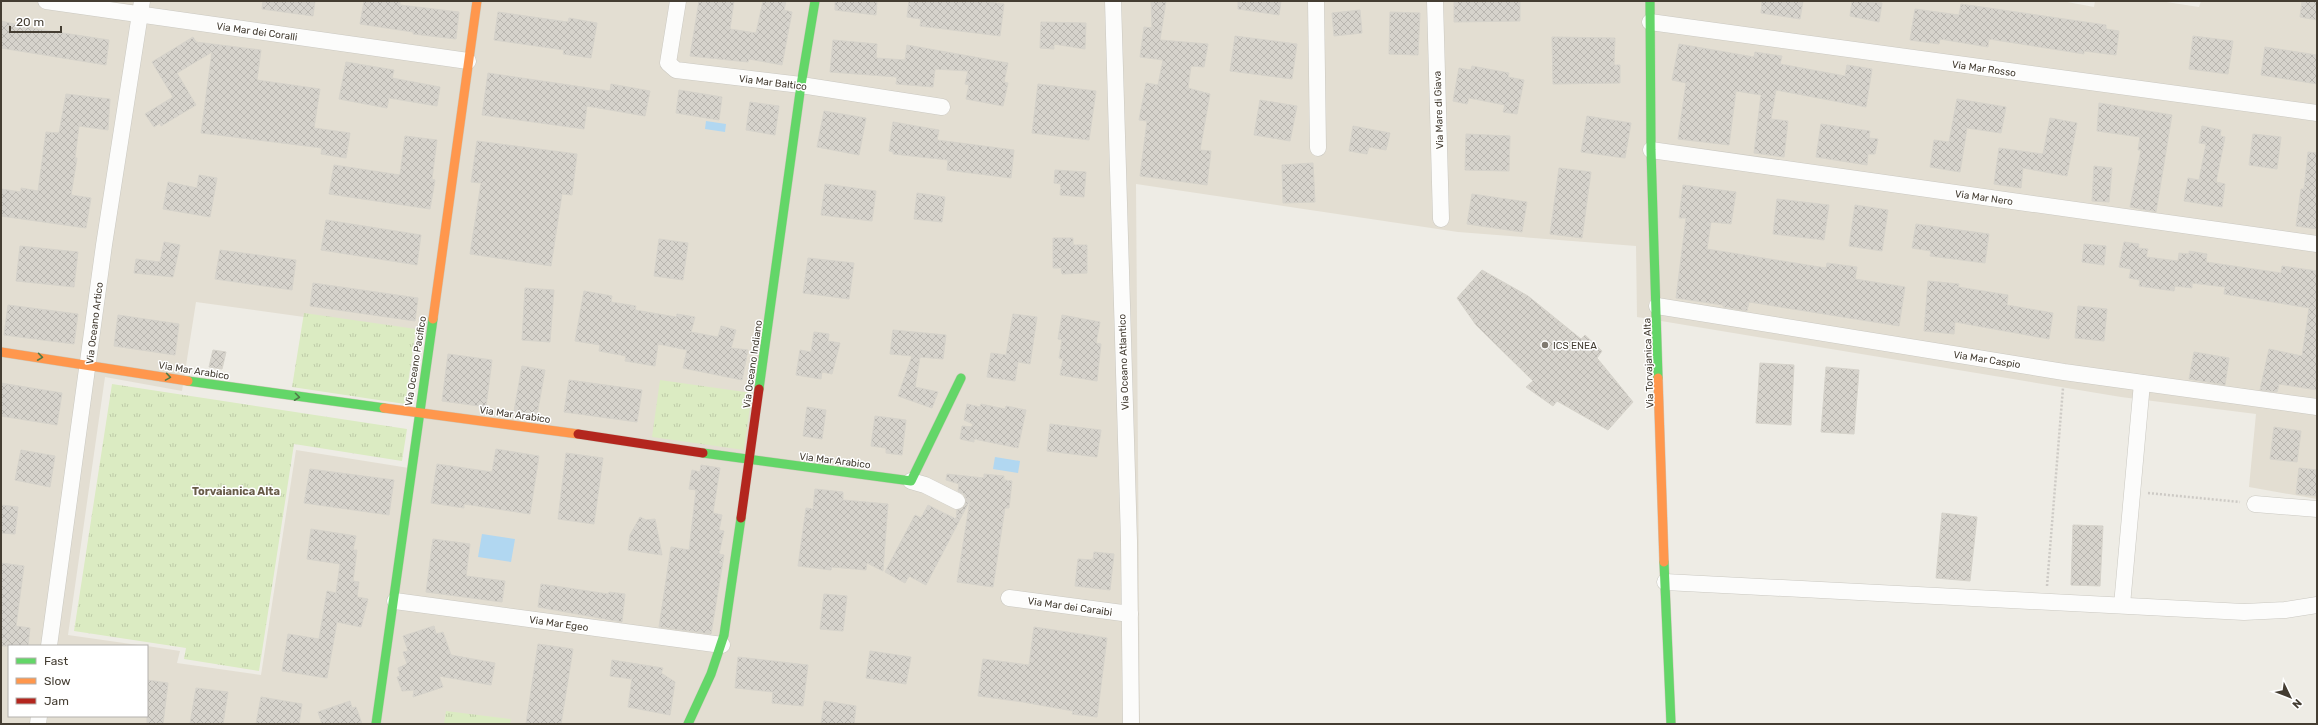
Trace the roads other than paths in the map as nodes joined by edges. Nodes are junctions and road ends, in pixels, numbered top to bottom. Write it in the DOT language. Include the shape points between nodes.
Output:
graph roads {
  1 [pos="46,1"];
  2 [pos="477,1"];
  3 [pos="678,1"];
  4 [pos="815,1"];
  5 [pos="1113,1"];
  6 [pos="1316,1"];
  7 [pos="1435,1"];
  8 [pos="1650,1"];
  9 [pos="141,7"];
  10 [pos="1650,22"];
  11 [pos="468,61"];
  12 [pos="801,85"];
  13 [pos="942,107"];
  14 [pos="2317,113"];
  15 [pos="1318,148"];
  16 [pos="1651,150"];
  17 [pos="1441,219"];
  18 [pos="2317,244"];
  19 [pos="1657,306"];
  20 [pos="1,352"];
  21 [pos="88,364"];
  22 [pos="961,378"];
  23 [pos="2142,383"];
  24 [pos="2317,407"];
  25 [pos="419,412"];
  26 [pos="749,460"];
  27 [pos="911,481"];
  28 [pos="957,501"];
  29 [pos="2255,504"];
  30 [pos="2317,509"];
  31 [pos="1665,582"];
  32 [pos="1010,598"];
  33 [pos="395,602"];
  34 [pos="2122,604"];
  35 [pos="2317,606"];
  36 [pos="1130,614"];
  37 [pos="49,645"];
  38 [pos="722,645"];
  39 [pos="376,724"];
  40 [pos="688,724"];
  41 [pos="1131,724"];
  42 [pos="1671,724"];
  1 -- 9 [label="street, Via Mar dei Coralli"];
  2 -- 11 [label="street, Via Oceano Pacifico"];
  3 -- 12 [label="street, Via Mar Baltico" via="668,63 671,68"];
  4 -- 12 [label="street, Via Oceano Indiano"];
  5 -- 36 [label="street, Via Oceano Atlantico"];
  6 -- 15 [label="street"];
  7 -- 17 [label="street, Via Mare di Giava"];
  8 -- 10 [label="street, Via Torvajanica Alta"];
  9 -- 11 [label="street, Via Mar dei Coralli"];
  9 -- 21 [label="street, Via Oceano Artico"];
  10 -- 14 [label="street, Via Mar Rosso"];
  10 -- 16 [label="street, Via Torvajanica Alta"];
  11 -- 25 [label="street, Via Oceano Pacifico"];
  12 -- 13 [label="street, Via Mar Baltico"];
  12 -- 26 [label="street, Via Oceano Indiano"];
  16 -- 18 [label="street, Via Mar Nero"];
  16 -- 19 [label="street, Via Torvajanica Alta"];
  19 -- 23 [label="street, Via Mar Caspio"];
  19 -- 31 [label="street, Via Torvajanica Alta"];
  20 -- 21 [label="street, Via Mar Arabico, one-way"];
  21 -- 25 [label="street, Via Mar Arabico, one-way" via="286,396"];
  21 -- 37 [label="street, Via Oceano Artico"];
  22 -- 27 [label="street"];
  23 -- 24 [label="street, Via Mar Caspio"];
  23 -- 34 [label="street"];
  25 -- 26 [label="street, Via Mar Arabico"];
  25 -- 33 [label="street, Via Oceano Pacifico"];
  26 -- 27 [label="street, Via Mar Arabico"];
  26 -- 38 [label="street, Via Oceano Indiano"];
  27 -- 28 [label="street"];
  29 -- 30 [label="street"];
  31 -- 34 [label="street"];
  31 -- 42 [label="street, Via Torvajanica Alta" via="1667,678"];
  32 -- 36 [label="street, Via Mar dei Caraibi"];
  33 -- 38 [label="street, Via Mar Egeo"];
  33 -- 39 [label="street, Via Oceano Pacifico"];
  34 -- 35 [label="street" via="2256,612"];
  36 -- 41 [label="street, Via Oceano Atlantico"];
  38 -- 40 [label="street, Via Oceano Indiano" via="713,672"];
}
